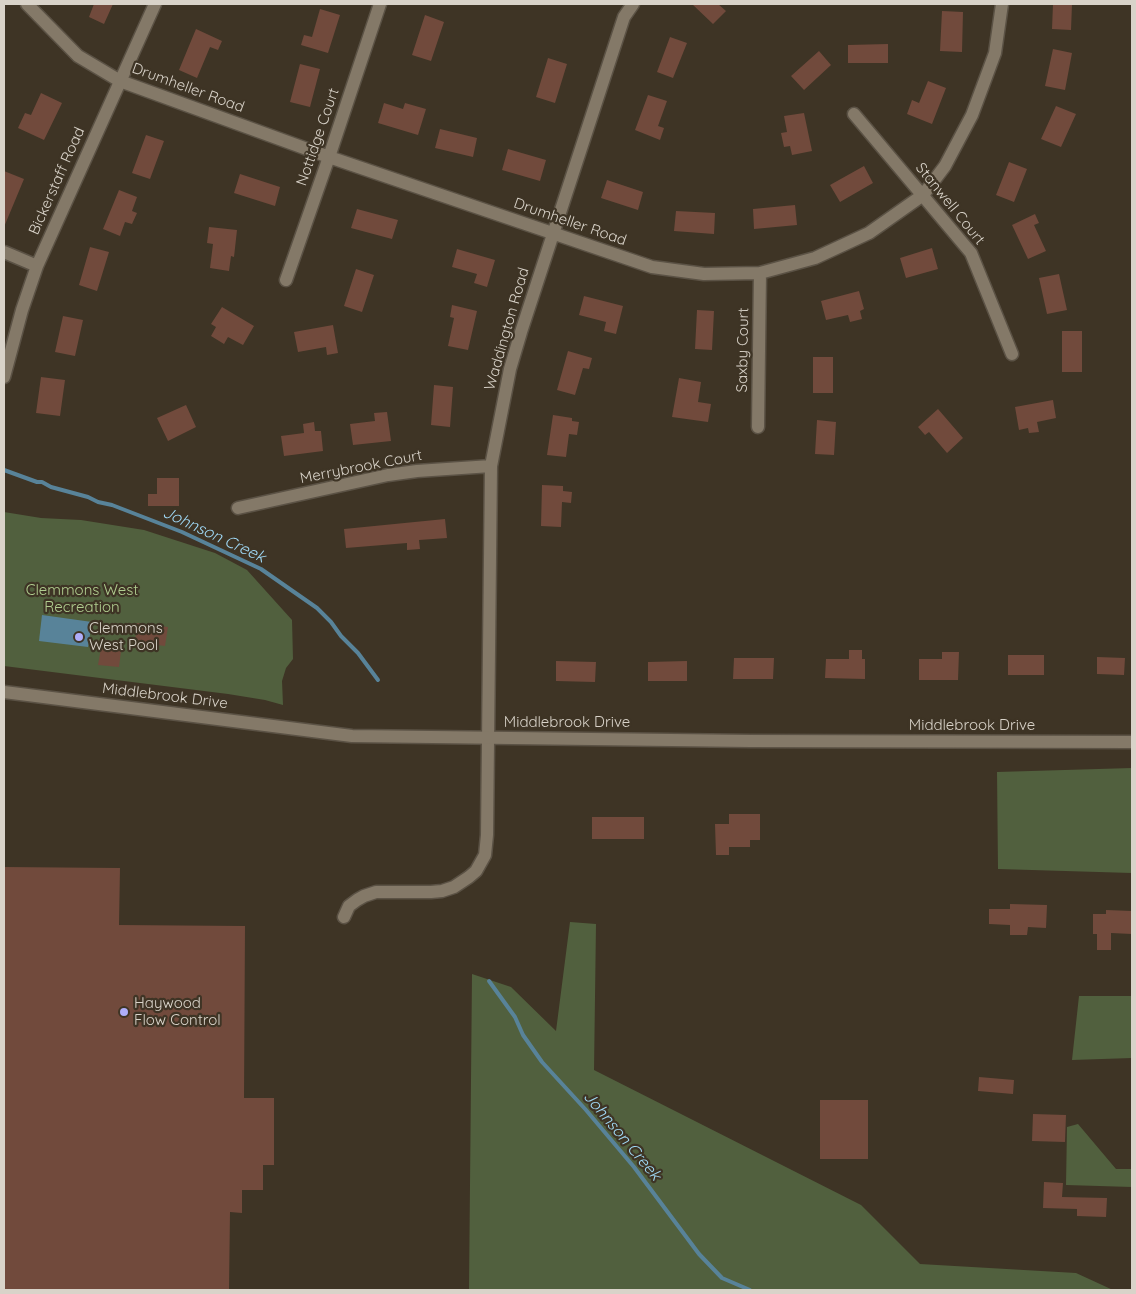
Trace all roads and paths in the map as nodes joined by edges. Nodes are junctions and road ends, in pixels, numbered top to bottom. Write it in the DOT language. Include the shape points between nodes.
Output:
graph roads {
  1 [pos="27,4"];
  2 [pos="155,4"];
  3 [pos="380,4"];
  4 [pos="633,4"];
  5 [pos="1002,4"];
  6 [pos="120,81"];
  7 [pos="854,114"];
  8 [pos="329,157"];
  9 [pos="923,195"];
  10 [pos="552,233"];
  11 [pos="4,252"];
  12 [pos="37,266"];
  13 [pos="760,273"];
  14 [pos="286,280"];
  15 [pos="1012,354"];
  16 [pos="4,378"];
  17 [pos="758,427"];
  18 [pos="491,466"];
  19 [pos="238,508"];
  20 [pos="4,692"];
  21 [pos="487,738"];
  22 [pos="1132,742"];
  23 [pos="344,917"];
  1 -- 6 [label="street, Drumheller Road" via="78,56"];
  2 -- 6 [label="street, Bickerstaff Road"];
  3 -- 8 [label="street, Nottidge Court"];
  4 -- 10 [label="street, Waddington Road" via="624,17"];
  5 -- 9 [label="street, Drumheller Road" via="995,53 972,115 944,166"];
  6 -- 8 [label="street, Drumheller Road"];
  6 -- 12 [label="street, Bickerstaff Road"];
  7 -- 9 [label="street, Stanwell Court"];
  8 -- 10 [label="street, Drumheller Road"];
  8 -- 14 [label="street, Nottidge Court"];
  9 -- 13 [label="street, Drumheller Road" via="869,233 815,258"];
  9 -- 15 [label="street, Stanwell Court" via="971,253"];
  10 -- 13 [label="street, Drumheller Road" via="652,267 704,274"];
  10 -- 18 [label="street, Waddington Road" via="510,369"];
  11 -- 12 [label="street"];
  12 -- 16 [label="street, Bickerstaff Road"];
  13 -- 17 [label="street, Saxby Court"];
  18 -- 19 [label="street, Merrybrook Court" via="388,475"];
  18 -- 21 [label="street, Waddington Road"];
  20 -- 21 [label="street, Middlebrook Drive" via="332,734"];
  21 -- 22 [label="street, Middlebrook Drive"];
  21 -- 23 [label="street, Waddington Road" via="486,846 476,871 463,882 442,891 376,892 364,896 349,906"];
}
